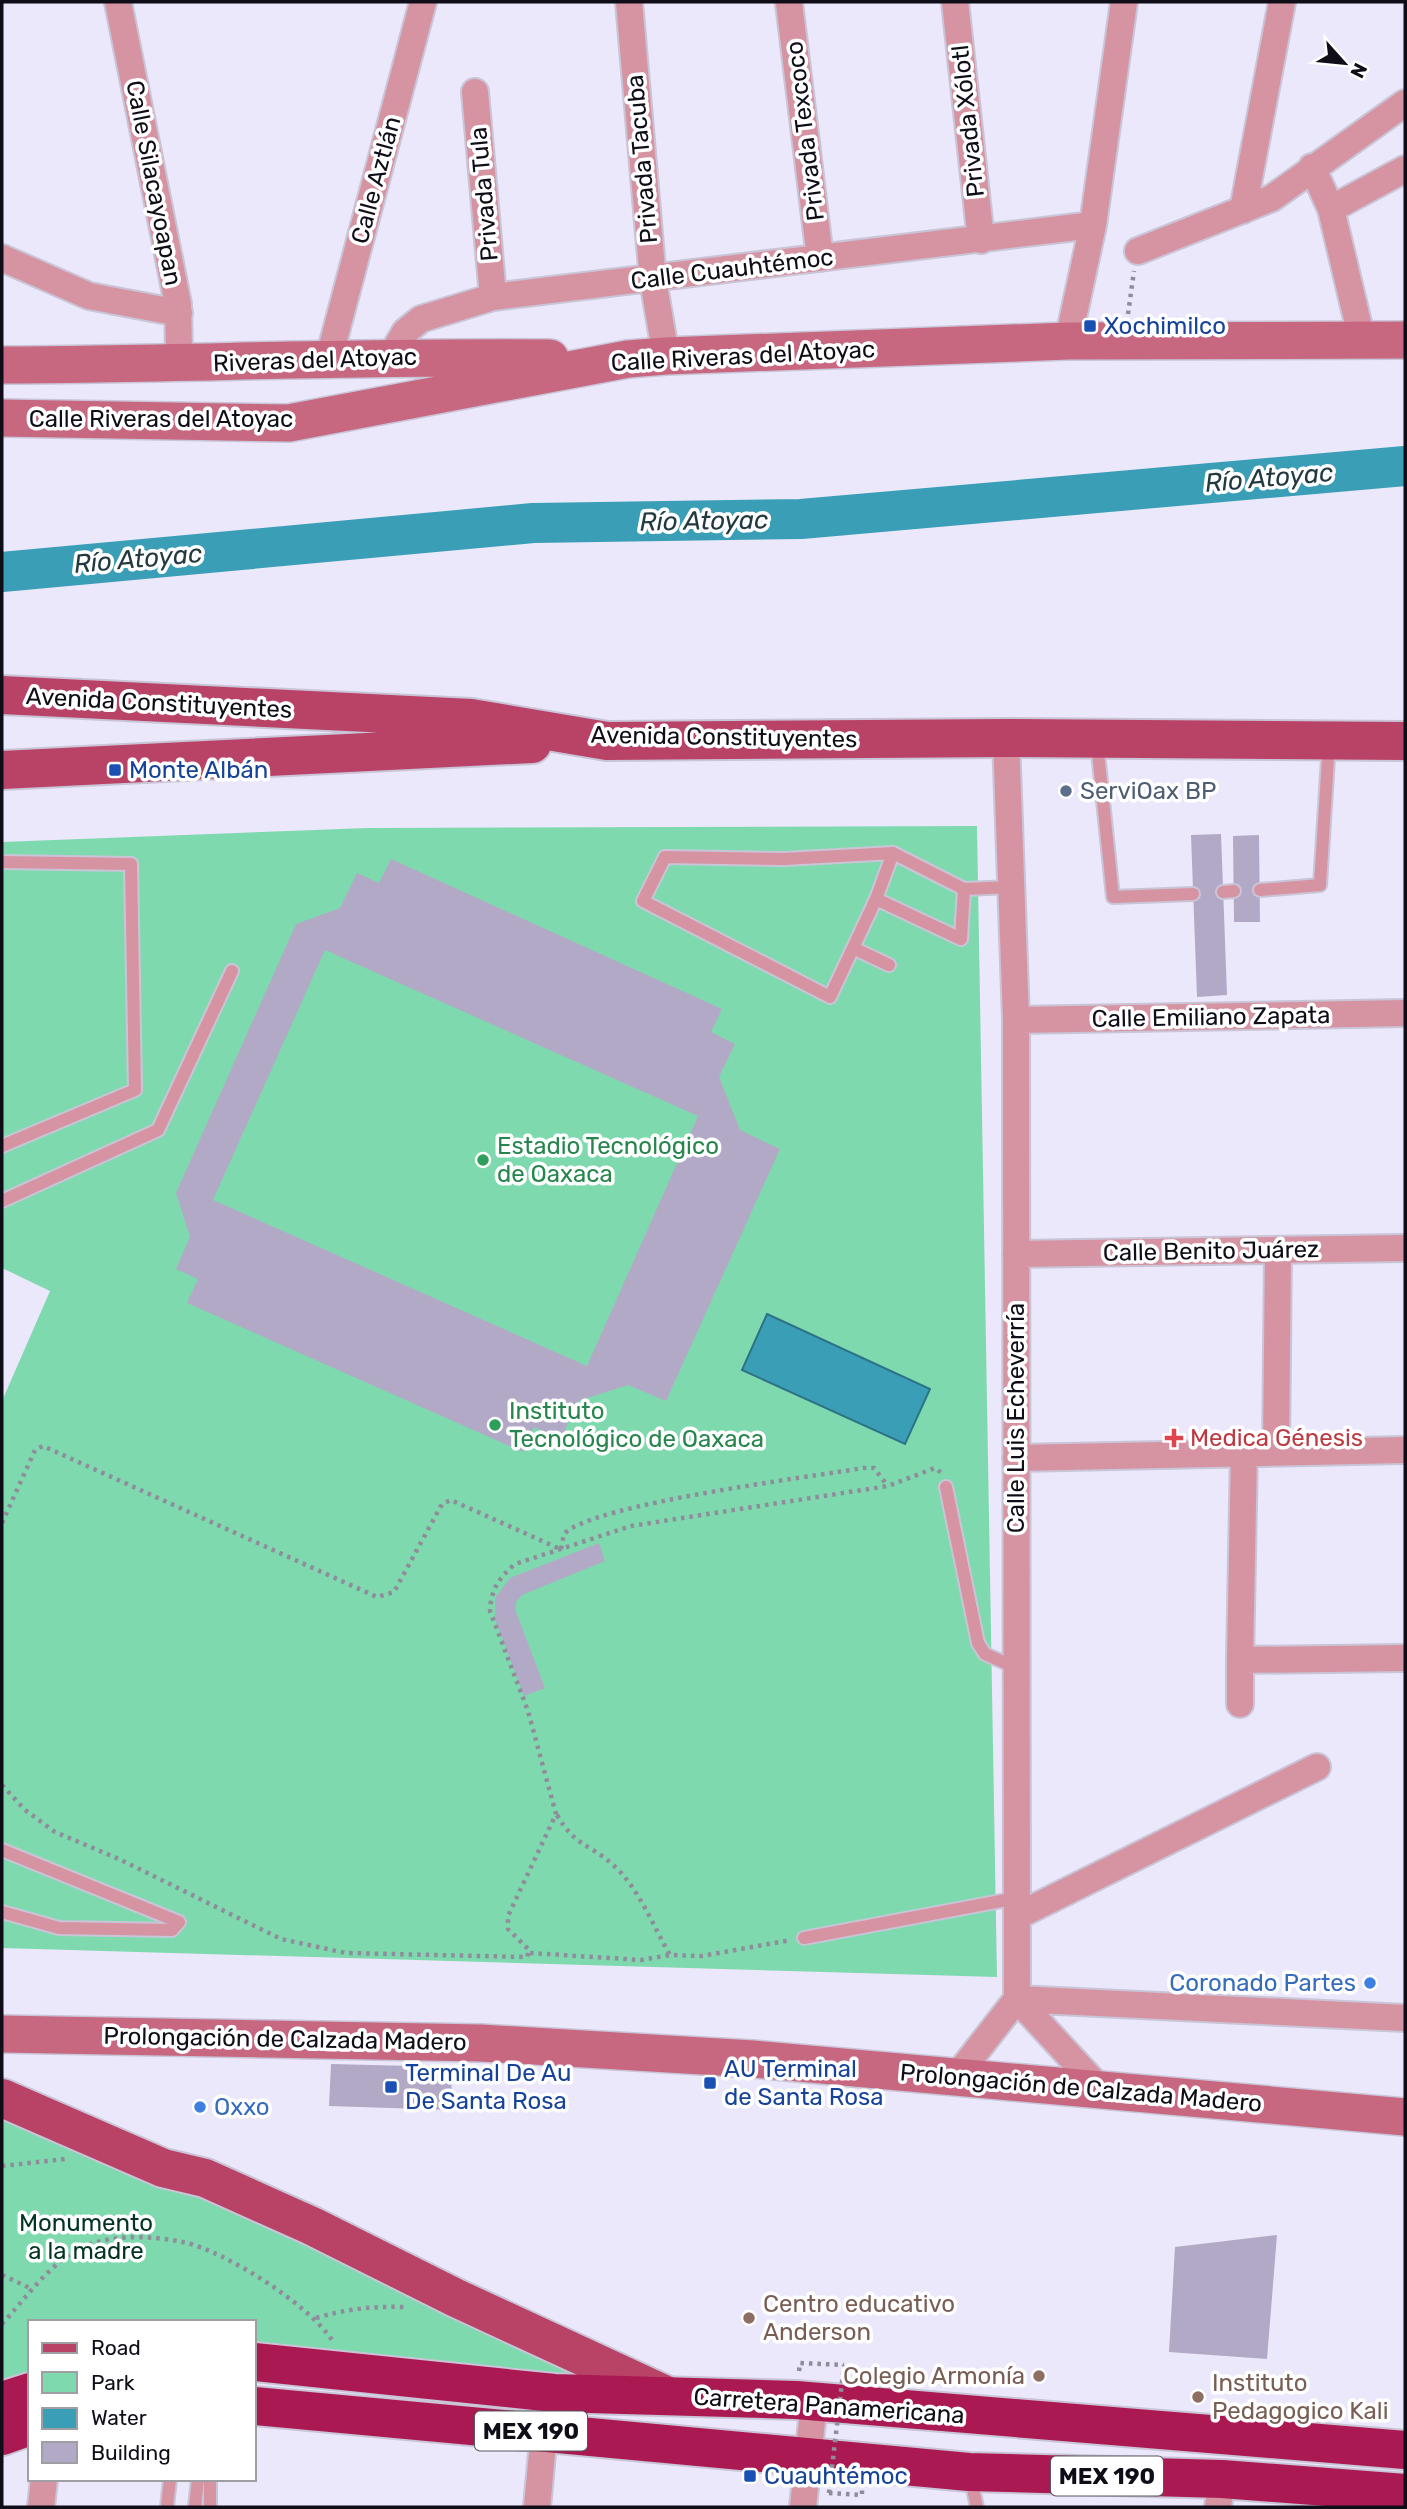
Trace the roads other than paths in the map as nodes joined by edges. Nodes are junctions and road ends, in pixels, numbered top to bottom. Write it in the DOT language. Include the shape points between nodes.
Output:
graph roads {
  1 [pos="118,2"];
  2 [pos="423,2"];
  3 [pos="629,2"];
  4 [pos="955,2"];
  5 [pos="1124,2"];
  6 [pos="1282,2"];
  7 [pos="789,3"];
  8 [pos="475,92"];
  9 [pos="1405,103"];
  10 [pos="1312,167"];
  11 [pos="1405,169"];
  12 [pos="1331,209"];
  13 [pos="1243,210"];
  14 [pos="1093,225"];
  15 [pos="981,240"];
  16 [pos="1138,251"];
  17 [pos="2,258"];
  18 [pos="820,258"];
  19 [pos="653,280"];
  20 [pos="493,297"];
  21 [pos="179,313"];
  22 [pos="1362,340"];
  23 [pos="1405,340"];
  24 [pos="1068,341"];
  25 [pos="391,356"];
  26 [pos="666,356"];
  27 [pos="330,358"];
  28 [pos="628,359"];
  29 [pos="176,364"];
  30 [pos="2,365"];
  31 [pos="2,418"];
  32 [pos="2,695"];
  33 [pos="1006,738"];
  34 [pos="1097,739"];
  35 [pos="607,740"];
  36 [pos="1405,741"];
  37 [pos="1329,742"];
  38 [pos="2,770"];
  39 [pos="893,853"];
  40 [pos="2,862"];
  41 [pos="1012,887"];
  42 [pos="964,889"];
  43 [pos="1259,890"];
  44 [pos="1193,894"];
  45 [pos="876,900"];
  46 [pos="853,948"];
  47 [pos="889,965"];
  48 [pos="232,971"];
  49 [pos="1405,1013"];
  50 [pos="1016,1020"];
  51 [pos="2,1146"];
  52 [pos="2,1201"];
  53 [pos="1405,1248"];
  54 [pos="1278,1250"];
  55 [pos="1016,1254"];
  56 [pos="1405,1450"];
  57 [pos="1276,1451"];
  58 [pos="1244,1452"];
  59 [pos="1016,1458"];
  60 [pos="946,1486"];
  61 [pos="1405,1658"];
  62 [pos="1240,1660"];
  63 [pos="1017,1668"];
  64 [pos="1240,1704"];
  65 [pos="1317,1767"];
  66 [pos="2,1850"];
  67 [pos="1017,1907"];
  68 [pos="2,1912"];
  69 [pos="804,1938"];
  70 [pos="1017,1999"];
  71 [pos="1405,2018"];
  72 [pos="2,2034"];
  73 [pos="956,2077"];
  74 [pos="1101,2090"];
  75 [pos="2,2098"];
  76 [pos="1405,2117"];
  77 [pos="256,2362"];
  78 [pos="28,2393"];
  79 [pos="668,2396"];
  80 [pos="2,2401"];
  81 [pos="814,2402"];
  82 [pos="256,2406"];
  83 [pos="28,2427"];
  84 [pos="544,2432"];
  85 [pos="2,2435"];
  86 [pos="1405,2450"];
  87 [pos="808,2457"];
  88 [pos="44,2481"];
  89 [pos="170,2481"];
  90 [pos="198,2481"];
  91 [pos="210,2481"];
  92 [pos="973,2489"];
  93 [pos="1220,2493"];
  94 [pos="1405,2493"];
  95 [pos="40,2507"];
  96 [pos="167,2507"];
  97 [pos="195,2507"];
  98 [pos="210,2507"];
  99 [pos="537,2507"];
  100 [pos="803,2507"];
  1 -- 21 [label="street, Calle Silacayoapan"];
  2 -- 27 [label="street, Calle Aztlán"];
  3 -- 19 [label="street, Privada Tacuba"];
  4 -- 15 [label="street, Privada Xólotl"];
  5 -- 14 [label="street"];
  6 -- 13 [label="street"];
  7 -- 18 [label="street, Privada Texcoco"];
  8 -- 20 [label="street, Privada Tula"];
  9 -- 10 [label="street"];
  10 -- 12 [label="street"];
  10 -- 13 [label="street" via="1272,198"];
  11 -- 12 [label="street"];
  12 -- 22 [label="street"];
  13 -- 16 [label="street"];
  14 -- 15 [label="street, Calle Cuauhtémoc"];
  14 -- 24 [label="street"];
  15 -- 18 [label="street, Calle Cuauhtémoc"];
  17 -- 21 [label="street" via="89,296"];
  18 -- 19 [label="street, Calle Cuauhtémoc"];
  19 -- 20 [label="street, Calle Cuauhtémoc"];
  19 -- 26 [label="street, Privada Tacuba"];
  20 -- 25 [label="street, Calle Cuauhtémoc" via="421,319 405,332"];
  21 -- 29 [label="street, Calle Silacayoapan"];
  22 -- 23 [label="street, Calle Riveras del Atoyac"];
  22 -- 24 [label="street, Calle Riveras del Atoyac"];
  24 -- 26 [label="street, Calle Riveras del Atoyac"];
  25 -- 27 [label="street, Riveras del Atoyac"];
  25 -- 28 [label="street, Riveras del Atoyac"];
  26 -- 28 [label="street, Calle Riveras del Atoyac"];
  27 -- 29 [label="street, Riveras del Atoyac"];
  28 -- 31 [label="street, Calle Riveras del Atoyac" via="289,423"];
  29 -- 30 [label="street, Riveras del Atoyac"];
  32 -- 35 [label="main road, Avenida Constituyentes" via="471,718"];
  33 -- 34 [label="main road, Avenida Constituyentes"];
  33 -- 35 [label="main road, Avenida Constituyentes"];
  33 -- 41 [label="street, Calle Luis Echeverría"];
  34 -- 37 [label="main road, Avenida Constituyentes"];
  34 -- 44 [label="lane" via="1113,897"];
  35 -- 38 [label="main road"];
  36 -- 37 [label="main road, Avenida Constituyentes"];
  37 -- 43 [label="lane" via="1320,886"];
  39 -- 42 [label="lane"];
  39 -- 45 [label="lane"];
  39 -- 46 [label="lane" via="784,859 665,857 643,901 830,996"];
  40 -- 51 [label="lane" via="131,864 135,1090"];
  41 -- 42 [label="lane"];
  41 -- 50 [label="street, Calle Luis Echeverría"];
  42 -- 45 [label="lane" via="961,939"];
  45 -- 46 [label="lane"];
  46 -- 47 [label="lane"];
  48 -- 52 [label="lane" via="158,1130"];
  49 -- 50 [label="street, Calle Emiliano Zapata"];
  50 -- 55 [label="street, Calle Luis Echeverría"];
  53 -- 54 [label="street, Calle Benito Juárez"];
  54 -- 55 [label="street, Calle Benito Juárez"];
  54 -- 57 [label="street"];
  55 -- 59 [label="street, Calle Luis Echeverría"];
  56 -- 57 [label="street"];
  57 -- 58 [label="street"];
  58 -- 59 [label="street"];
  58 -- 62 [label="street"];
  59 -- 63 [label="street, Calle Luis Echeverría"];
  60 -- 63 [label="lane" via="978,1643 985,1654"];
  61 -- 62 [label="street"];
  62 -- 64 [label="street"];
  63 -- 67 [label="street, Calle Luis Echeverría"];
  65 -- 67 [label="street"];
  66 -- 68 [label="lane" via="179,1922 173,1930 60,1928"];
  67 -- 69 [label="lane"];
  67 -- 70 [label="street, Calle Luis Echeverría"];
  70 -- 71 [label="street"];
  70 -- 73 [label="street"];
  70 -- 74 [label="street"];
  72 -- 73 [label="street, Prolongación de Calzada Madero" via="481,2043"];
  73 -- 74 [label="street, Prolongación de Calzada Madero"];
  74 -- 76 [label="street, Prolongación de Calzada Madero"];
  75 -- 79 [label="main road, MEX 190" via="163,2168 205,2178"];
  77 -- 79 [label="highway, Carretera Panamericana / MEX 190" via="554,2393"];
  78 -- 80 [label="highway"];
  79 -- 81 [label="highway, Carretera Panamericana / MEX 190"];
  81 -- 86 [label="highway, Carretera Panamericana / MEX 190"];
  81 -- 87 [label="street"];
  82 -- 84 [label="highway, Carretera Panamericana / MEX 190"];
  83 -- 85 [label="highway"];
  84 -- 87 [label="highway, Carretera Panamericana / MEX 190"];
  84 -- 99 [label="street"];
  87 -- 92 [label="highway, Carretera Panamericana / MEX 190"];
  87 -- 100 [label="street"];
  88 -- 95 [label="street"];
  89 -- 96 [label="lane"];
  90 -- 97 [label="lane"];
  91 -- 98 [label="lane"];
  92 -- 93 [label="highway, Carretera Panamericana / MEX 190"];
  93 -- 94 [label="highway, Carretera Panamericana / MEX 190"];
}
